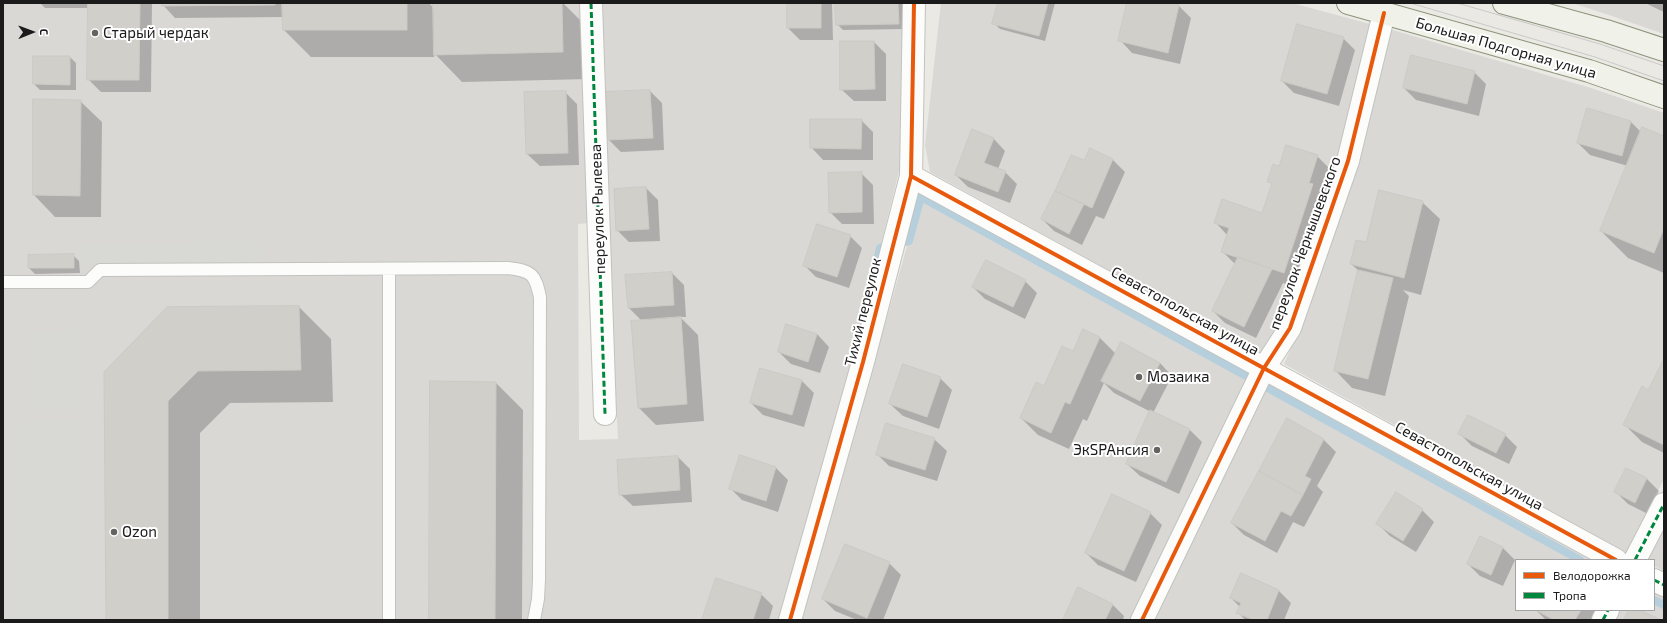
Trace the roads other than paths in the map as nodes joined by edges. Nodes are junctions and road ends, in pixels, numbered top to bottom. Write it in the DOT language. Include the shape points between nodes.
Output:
graph roads {
  1 [pos="591,3"];
  2 [pos="914,3"];
  3 [pos="1348,3"];
  4 [pos="1504,3"];
  5 [pos="1384,13"];
  6 [pos="1664,50"];
  7 [pos="1664,97"];
  8 [pos="911,176"];
  9 [pos="389,270"];
  10 [pos="3,282"];
  11 [pos="1264,368"];
  12 [pos="605,414"];
  13 [pos="1664,504"];
  14 [pos="1614,559"];
  15 [pos="1636,559"];
  16 [pos="1655,580"];
  17 [pos="1664,585"];
  18 [pos="1608,611"];
  19 [pos="389,620"];
  20 [pos="534,620"];
  21 [pos="790,620"];
  22 [pos="1142,620"];
  23 [pos="1603,620"];
  1 -- 12 [label="street, переулок Рылеева"];
  2 -- 8 [label="street, Тихий переулок"];
  3 -- 5 [label="main road, Большая Подгорная улица"];
  4 -- 6 [label="main road"];
  5 -- 7 [label="main road, Большая Подгорная улица" via="1589,70"];
  5 -- 11 [label="street, переулок Чернышевского" via="1348,161 1290,328"];
  8 -- 11 [label="street, Севастопольская улица"];
  8 -- 21 [label="street, Тихий переулок" via="863,362"];
  9 -- 10 [label="lane" via="100,270 88,282"];
  9 -- 19 [label="lane"];
  9 -- 20 [label="lane" via="508,268 524,270 536,279 540,297 539,580"];
  11 -- 14 [label="street, Севастопольская улица"];
  11 -- 22 [label="street, переулок Чернышевского"];
  13 -- 15 [label="street"];
  16 -- 17 [label="street"];
  18 -- 23 [label="street"];
}
